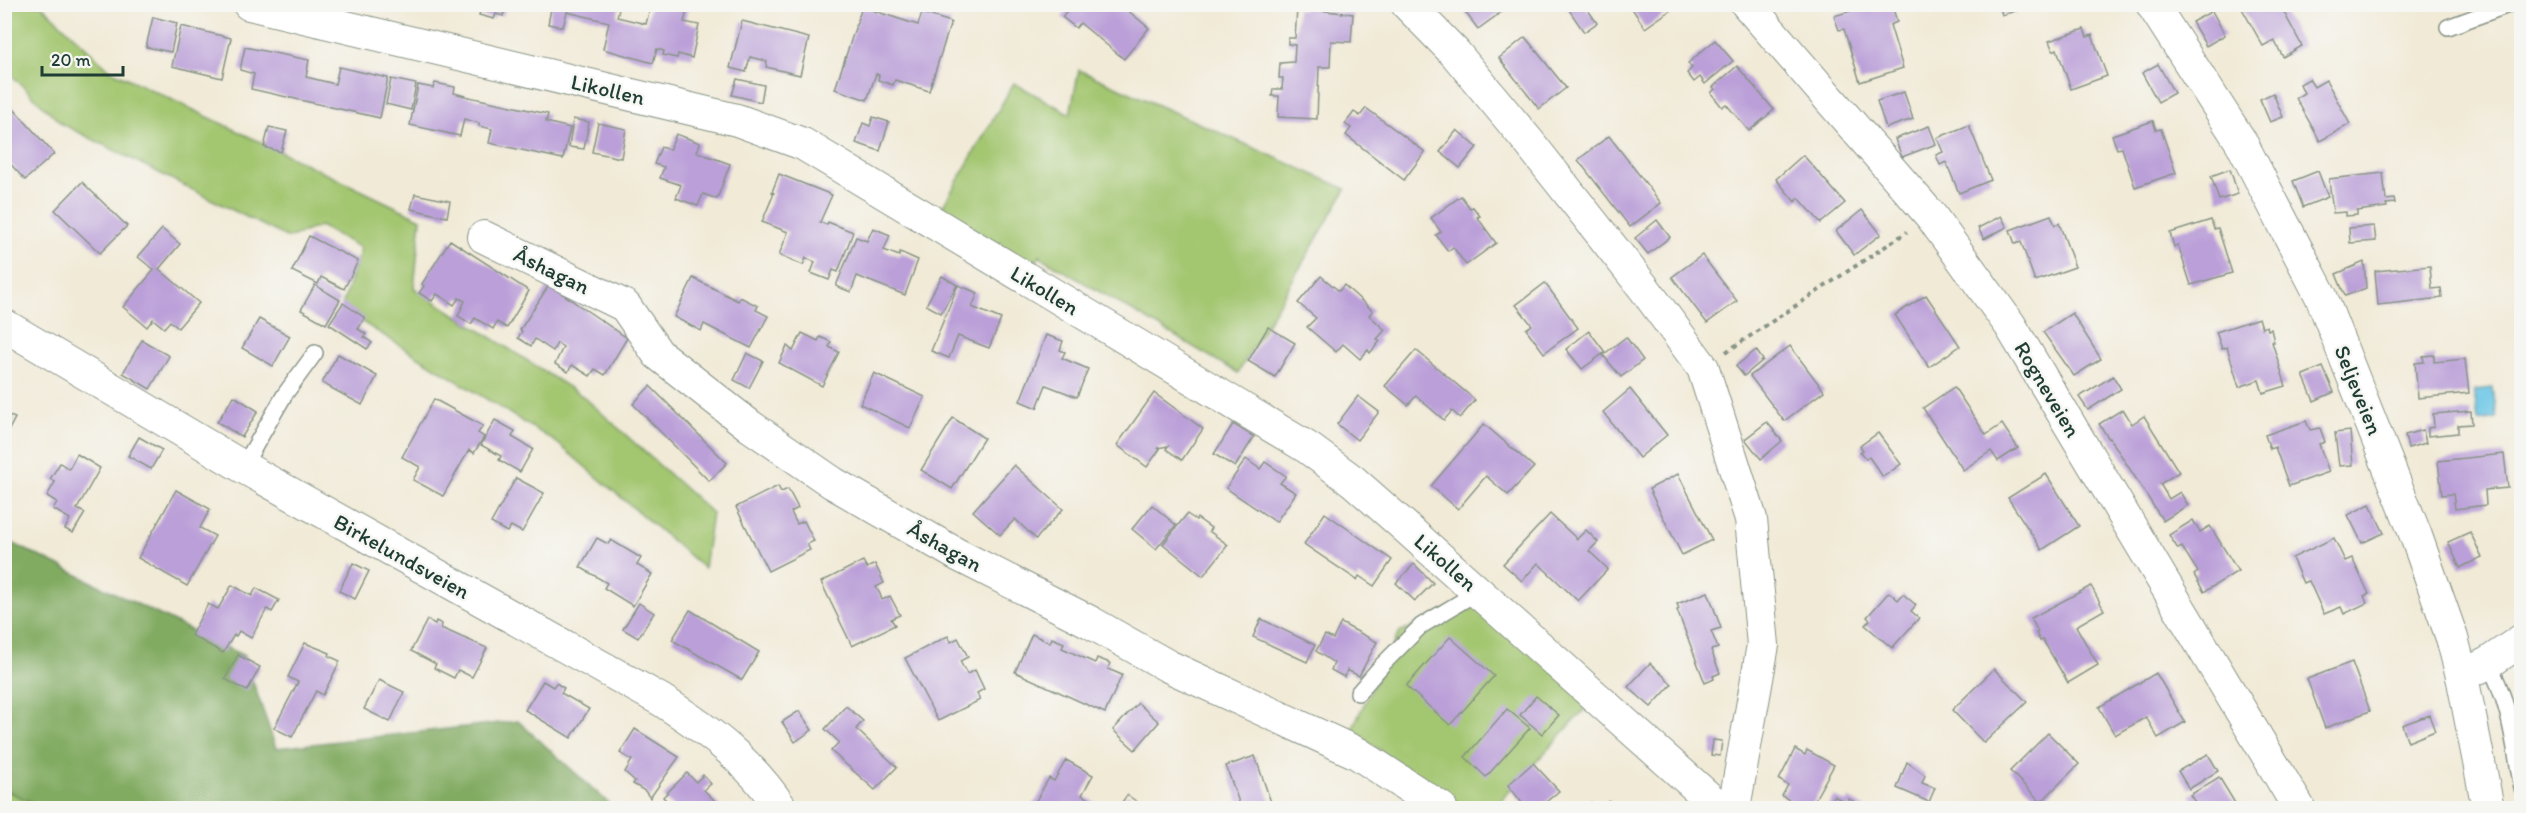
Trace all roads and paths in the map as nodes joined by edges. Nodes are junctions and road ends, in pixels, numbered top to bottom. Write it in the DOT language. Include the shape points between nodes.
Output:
graph roads {
  1 [pos="249,4"];
  2 [pos="1407,4"];
  3 [pos="1747,4"];
  4 [pos="2152,4"];
  5 [pos="2511,4"];
  6 [pos="2448,27"];
  7 [pos="1931,216"];
  8 [pos="484,237"];
  9 [pos="4,325"];
  10 [pos="315,352"];
  11 [pos="1703,368"];
  12 [pos="243,467"];
  13 [pos="1479,591"];
  14 [pos="2522,640"];
  15 [pos="2475,669"];
  16 [pos="1358,693"];
  17 [pos="2522,788"];
  18 [pos="781,808"];
  19 [pos="1441,808"];
  20 [pos="1720,808"];
  21 [pos="1734,808"];
  22 [pos="2300,808"];
  23 [pos="2488,808"];
  1 -- 13 [label="street, Likollen" via="737,120 802,144 1308,448 1353,481"];
  2 -- 11 [label="street" via="1455,53 1528,141"];
  3 -- 7 [label="street, Rogneveien"];
  4 -- 15 [label="street, Seljeveien" via="2241,142 2321,296 2452,638"];
  5 -- 6 [label="lane"];
  7 -- 11 [label="path"];
  7 -- 22 [label="street, Rogneveien" via="2010,325"];
  8 -- 19 [label="street, Åshagan" via="625,306 658,354 750,426 833,483 958,555 1168,666 1357,753"];
  9 -- 12 [label="street, Birkelundsveien"];
  10 -- 12 [label="lane" via="285,394"];
  11 -- 21 [label="street" via="1750,519 1763,645"];
  12 -- 18 [label="street, Birkelundsveien" via="680,712 724,743"];
  13 -- 16 [label="lane" via="1421,626"];
  13 -- 20 [label="street, Likollen"];
  14 -- 15 [label="street"];
  15 -- 17 [label="lane" via="2499,681"];
  15 -- 23 [label="street, Seljeveien"];
}
